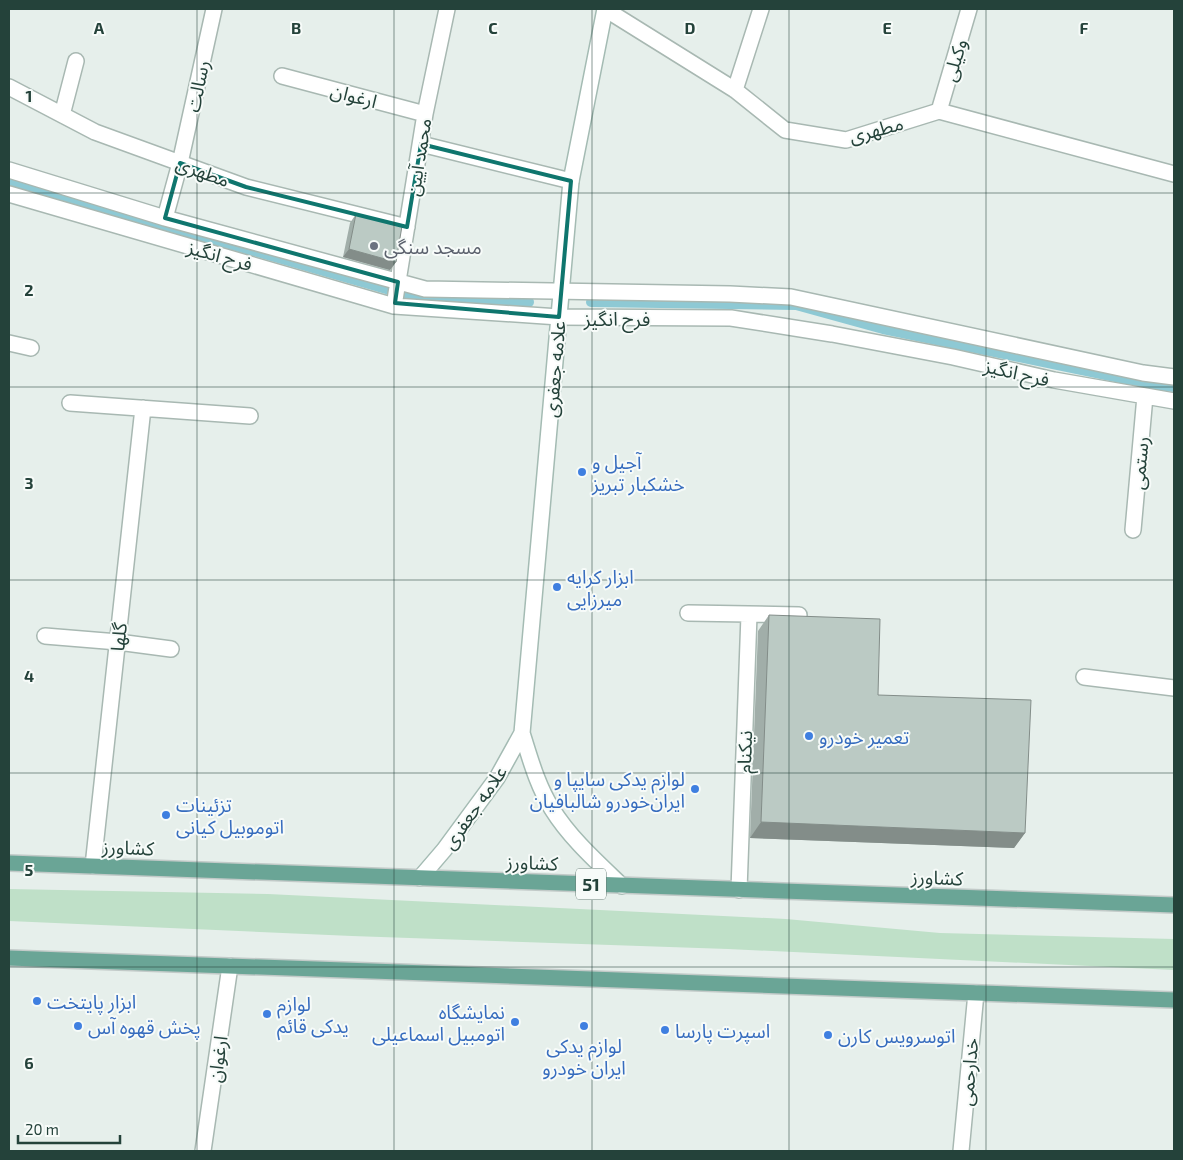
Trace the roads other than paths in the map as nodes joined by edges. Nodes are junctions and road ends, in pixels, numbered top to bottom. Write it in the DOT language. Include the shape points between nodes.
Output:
graph roads {
  1 [pos="214,9"];
  2 [pos="447,9"];
  3 [pos="605,9"];
  4 [pos="761,9"];
  5 [pos="968,9"];
  6 [pos="76,61"];
  7 [pos="282,76"];
  8 [pos="9,87"];
  9 [pos="735,90"];
  10 [pos="939,111"];
  11 [pos="425,114"];
  12 [pos="62,115"];
  13 [pos="420,144"];
  14 [pos="180,163"];
  15 [pos="9,170"];
  16 [pos="1174,174"];
  17 [pos="571,181"];
  18 [pos="9,194"];
  19 [pos="164,218"];
  20 [pos="407,227"];
  21 [pos="398,283"];
  22 [pos="561,291"];
  23 [pos="394,305"];
  24 [pos="559,317"];
  25 [pos="9,343"];
  26 [pos="31,348"];
  27 [pos="1174,377"];
  28 [pos="1145,396"];
  29 [pos="1174,402"];
  30 [pos="70,403"];
  31 [pos="143,408"];
  32 [pos="250,416"];
  33 [pos="1133,530"];
  34 [pos="688,613"];
  35 [pos="749,615"];
  36 [pos="799,615"];
  37 [pos="45,636"];
  38 [pos="118,642"];
  39 [pos="171,649"];
  40 [pos="1084,677"];
  41 [pos="1174,688"];
  42 [pos="522,733"];
  43 [pos="9,863"];
  44 [pos="93,866"];
  45 [pos="420,878"];
  46 [pos="622,886"];
  47 [pos="739,890"];
  48 [pos="1174,905"];
  49 [pos="9,958"];
  50 [pos="230,966"];
  51 [pos="976,993"];
  52 [pos="1174,1000"];
  53 [pos="203,1151"];
  54 [pos="961,1151"];
  1 -- 14 [label="street, رسالت"];
  2 -- 11 [label="street, محمد آیین"];
  3 -- 9 [label="street, مطهری"];
  3 -- 17 [label="street, علامه جعفری"];
  4 -- 9 [label="street"];
  5 -- 10 [label="street, وکیلی"];
  6 -- 12 [label="street"];
  7 -- 11 [label="street, ارغوان"];
  8 -- 12 [label="street, مطهری"];
  9 -- 10 [label="street, مطهری" via="785,130 846,140"];
  10 -- 16 [label="street"];
  11 -- 13 [label="street, محمد آیین"];
  12 -- 14 [label="street, مطهری" via="95,132"];
  13 -- 17 [label="street"];
  13 -- 20 [label="street, محمد آیین"];
  14 -- 19 [label="street, رسالت"];
  14 -- 20 [label="street, مطهری" via="246,187"];
  15 -- 19 [label="street"];
  17 -- 22 [label="street, علامه جعفری"];
  18 -- 23 [label="street, فرح انگیز"];
  19 -- 21 [label="street"];
  20 -- 21 [label="street, محمد آیین"];
  21 -- 22 [label="street" via="425,289"];
  21 -- 23 [label="street, محمد آیین"];
  22 -- 24 [label="street, علامه جعفری"];
  22 -- 27 [label="street" via="791,297"];
  23 -- 24 [label="street, فرح انگیز"];
  24 -- 28 [label="street, فرح انگیز" via="732,318 841,335"];
  24 -- 42 [label="street, علامه جعفری"];
  25 -- 26 [label="street"];
  28 -- 29 [label="street, فرح انگیز"];
  28 -- 33 [label="street, رستمی"];
  30 -- 31 [label="street"];
  31 -- 32 [label="street"];
  31 -- 38 [label="street, گلها"];
  34 -- 35 [label="street"];
  35 -- 36 [label="street"];
  35 -- 47 [label="street, نیکنام"];
  37 -- 38 [label="street"];
  38 -- 39 [label="street"];
  38 -- 44 [label="street, گلها"];
  40 -- 41 [label="street"];
  42 -- 45 [label="street, علامه جعفری" via="497,778"];
  42 -- 46 [label="street, علامه جعفری" via="537,779 552,808 572,836"];
  43 -- 44 [label="main road, کشاورز / 51"];
  44 -- 45 [label="main road, کشاورز / 51"];
  45 -- 46 [label="main road, کشاورز / 51"];
  46 -- 47 [label="main road, کشاورز / 51"];
  47 -- 48 [label="main road, کشاورز / 51"];
  49 -- 50 [label="main road"];
  50 -- 51 [label="main road"];
  50 -- 53 [label="street, ارغوان"];
  51 -- 52 [label="main road"];
  51 -- 54 [label="street, خدارحمی"];
}
